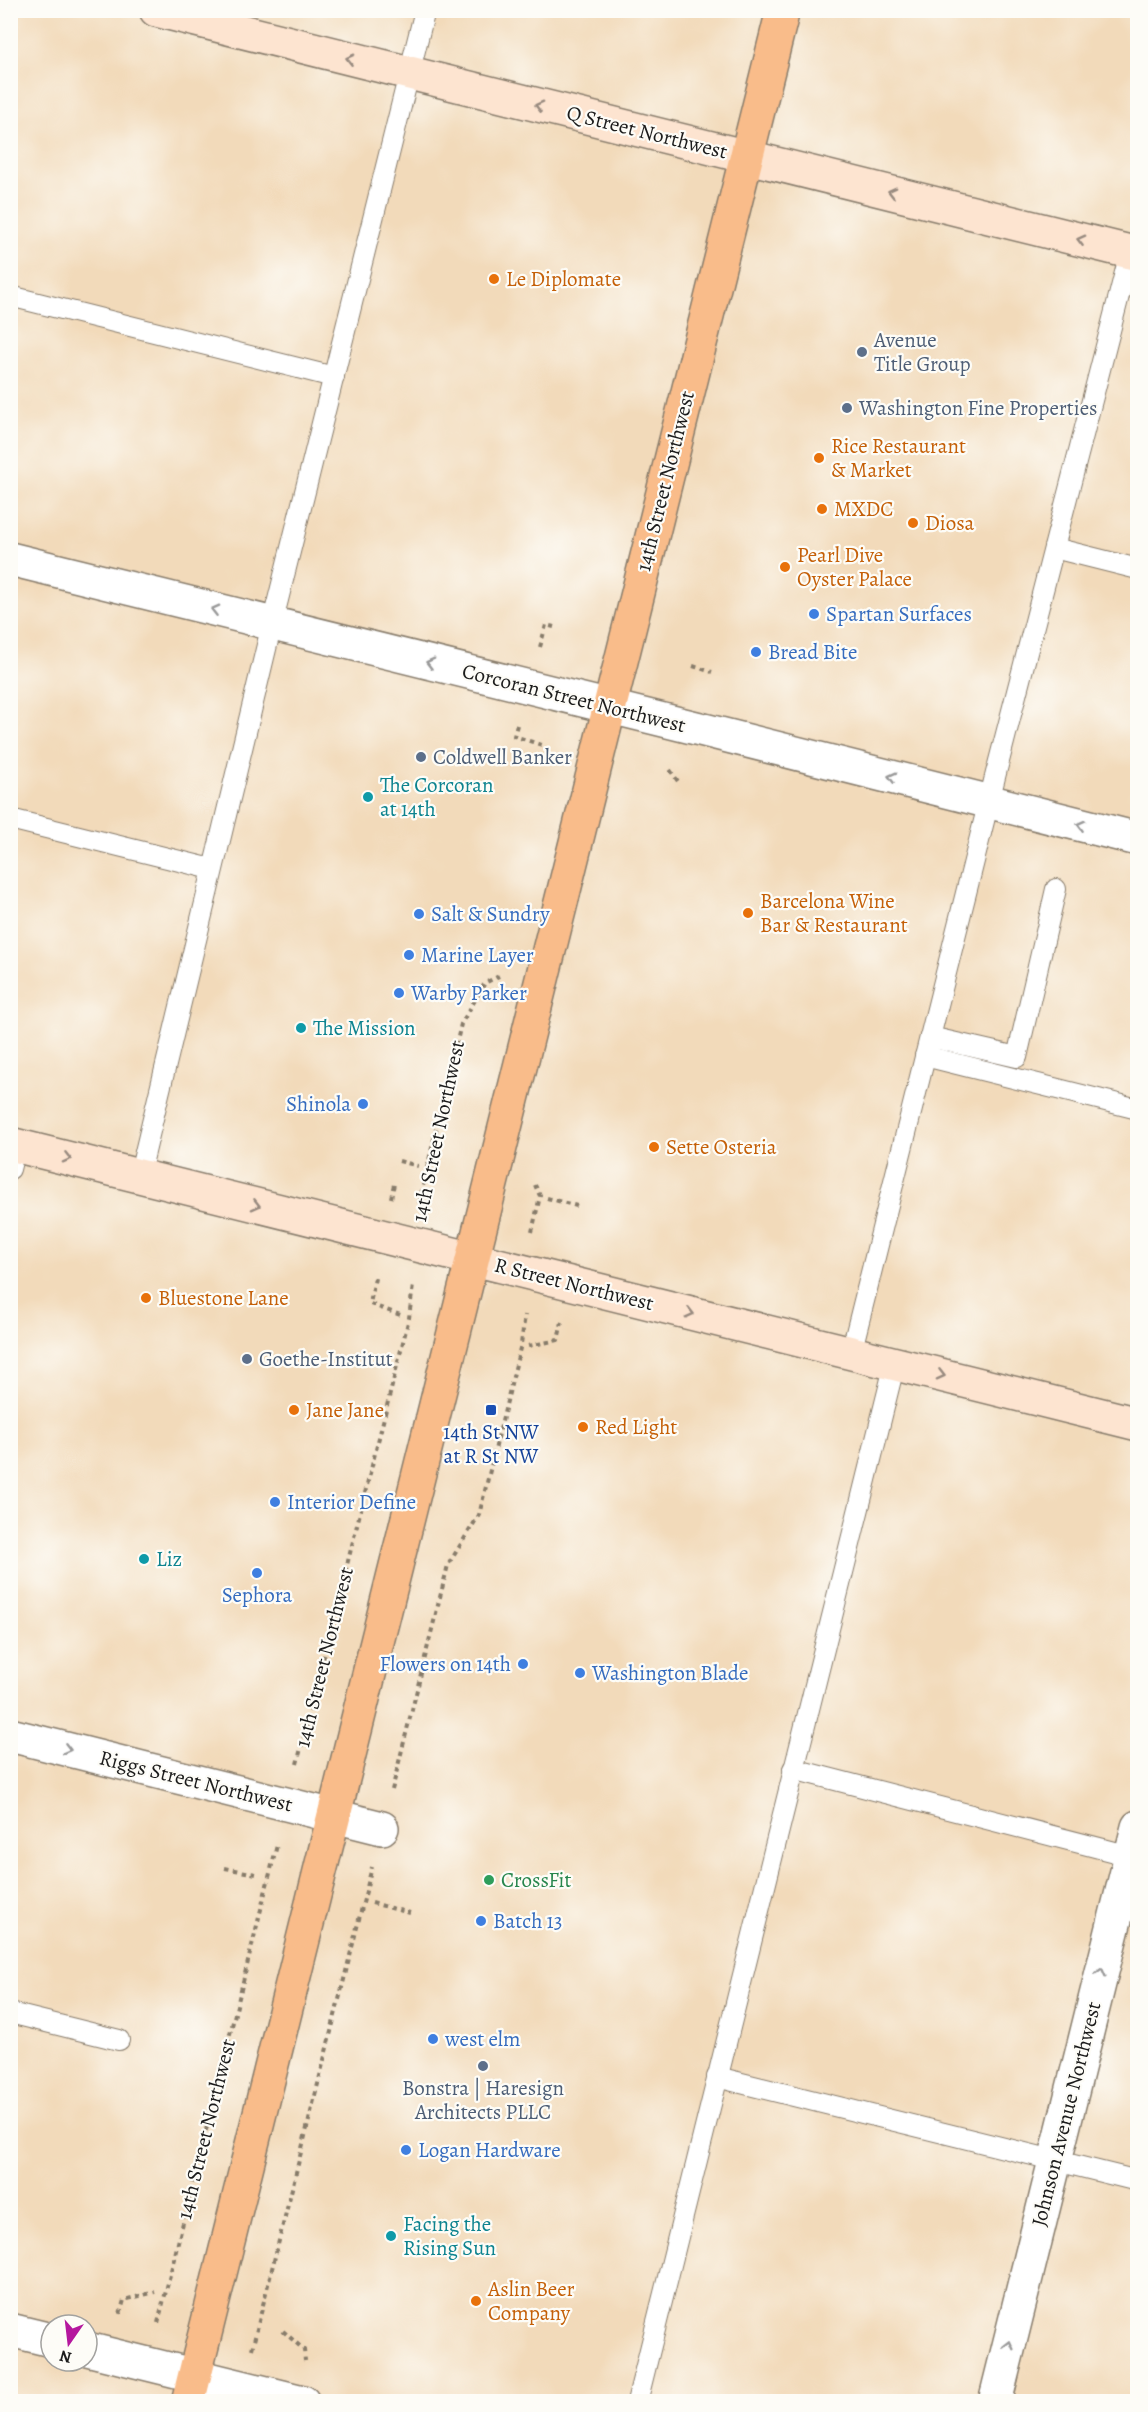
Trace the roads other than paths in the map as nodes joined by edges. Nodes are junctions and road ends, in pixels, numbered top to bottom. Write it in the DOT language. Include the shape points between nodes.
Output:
graph roads {
  1 [pos="156,10"];
  2 [pos="425,10"];
  3 [pos="783,10"];
  4 [pos="410,74"];
  5 [pos="746,157"];
  6 [pos="1134,254"];
  7 [pos="10,296"];
  8 [pos="334,377"];
  9 [pos="1054,548"];
  10 [pos="10,559"];
  11 [pos="1137,569"];
  12 [pos="272,624"];
  13 [pos="609,707"];
  14 [pos="989,801"];
  15 [pos="10,819"];
  16 [pos="1137,839"];
  17 [pos="212,869"];
  18 [pos="1056,889"];
  19 [pos="930,1036"];
  20 [pos="925,1056"];
  21 [pos="1137,1109"];
  22 [pos="12,1153"];
  23 [pos="139,1177"];
  24 [pos="472,1258"];
  25 [pos="851,1353"];
  26 [pos="895,1364"];
  27 [pos="1137,1424"];
  28 [pos="10,1734"];
  29 [pos="793,1769"];
  30 [pos="333,1815"];
  31 [pos="382,1828"];
  32 [pos="1135,1847"];
  33 [pos="10,2013"];
  34 [pos="118,2040"];
  35 [pos="717,2077"];
  36 [pos="1054,2161"];
  37 [pos="1137,2181"];
  38 [pos="10,2330"];
  39 [pos="39,2337"];
  40 [pos="99,2352"];
  41 [pos="192,2388"];
  42 [pos="303,2402"];
  43 [pos="637,2402"];
  44 [pos="995,2402"];
  4 -- 1 [label="main road, Q Street Northwest, one-way"];
  2 -- 4 [label="lane"];
  3 -- 5 [label="main road, 14th Street Northwest"];
  5 -- 4 [label="main road, Q Street Northwest, one-way"];
  4 -- 8 [label="lane"];
  6 -- 5 [label="main road, Q Street Northwest, one-way"];
  5 -- 13 [label="main road, 14th Street Northwest"];
  6 -- 9 [label="lane"];
  7 -- 8 [label="lane"];
  8 -- 12 [label="lane"];
  9 -- 11 [label="lane"];
  9 -- 14 [label="lane"];
  12 -- 10 [label="street, Corcoran Street Northwest, one-way"];
  13 -- 12 [label="street, Corcoran Street Northwest, one-way"];
  12 -- 17 [label="lane"];
  14 -- 13 [label="street, Corcoran Street Northwest, one-way"];
  13 -- 24 [label="main road, 14th Street Northwest"];
  16 -- 14 [label="street, Corcoran Street Northwest, one-way"];
  14 -- 19 [label="lane"];
  15 -- 17 [label="lane"];
  17 -- 23 [label="lane"];
  18 -- 19 [label="lane" via="1017,1057"];
  19 -- 20 [label="lane"];
  20 -- 21 [label="lane"];
  20 -- 25 [label="lane"];
  22 -- 23 [label="main road, R Street Northwest, one-way"];
  23 -- 24 [label="main road, R Street Northwest, one-way"];
  24 -- 25 [label="main road, R Street Northwest, one-way"];
  24 -- 30 [label="main road, 14th Street Northwest"];
  25 -- 26 [label="main road, R Street Northwest"];
  26 -- 27 [label="main road, R Street Northwest, one-way"];
  26 -- 29 [label="lane"];
  28 -- 30 [label="street, Riggs Street Northwest, one-way"];
  29 -- 32 [label="lane"];
  29 -- 35 [label="lane"];
  30 -- 31 [label="street, Riggs Street Northwest"];
  30 -- 41 [label="main road, 14th Street Northwest"];
  36 -- 32 [label="street, Johnson Avenue Northwest, one-way"];
  33 -- 34 [label="lane"];
  35 -- 36 [label="lane"];
  35 -- 43 [label="lane"];
  36 -- 37 [label="lane"];
  44 -- 36 [label="street, Johnson Avenue Northwest, one-way"];
  38 -- 39 [label="street"];
  40 -- 41 [label="street" via="147,2364"];
  41 -- 42 [label="street"];
}
